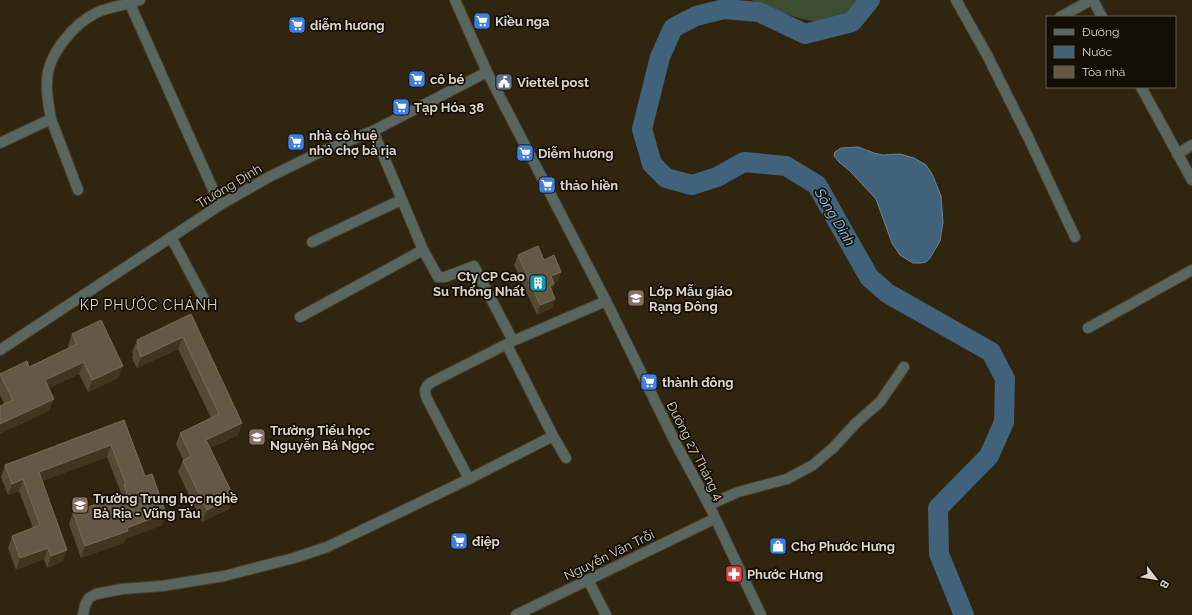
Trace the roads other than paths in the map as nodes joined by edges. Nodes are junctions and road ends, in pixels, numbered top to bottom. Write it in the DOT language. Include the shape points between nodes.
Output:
graph roads {
  1 [pos="455,0"];
  2 [pos="956,0"];
  3 [pos="1092,0"];
  4 [pos="135,2"];
  5 [pos="1062,16"];
  6 [pos="1101,16"];
  7 [pos="487,72"];
  8 [pos="1142,88"];
  9 [pos="51,119"];
  10 [pos="373,131"];
  11 [pos="0,143"];
  12 [pos="1192,145"];
  13 [pos="1177,154"];
  14 [pos="1192,180"];
  15 [pos="78,190"];
  16 [pos="401,200"];
  17 [pos="220,205"];
  18 [pos="171,237"];
  19 [pos="1075,237"];
  20 [pos="312,242"];
  21 [pos="423,250"];
  22 [pos="1192,270"];
  23 [pos="204,299"];
  24 [pos="606,301"];
  25 [pos="300,317"];
  26 [pos="1088,328"];
  27 [pos="510,343"];
  28 [pos="0,350"];
  29 [pos="904,367"];
  30 [pos="553,436"];
  31 [pos="566,458"];
  32 [pos="469,479"];
  33 [pos="709,505"];
  34 [pos="714,519"];
  35 [pos="588,580"];
  36 [pos="83,615"];
  37 [pos="516,615"];
  38 [pos="606,615"];
  39 [pos="761,615"];
  1 -- 7 [label="street, Đường 27 Tháng 4"];
  2 -- 19 [label="street" via="987,55"];
  3 -- 5 [label="street"];
  3 -- 6 [label="street"];
  4 -- 9 [label="street" via="87,18 60,46 53,57 46,81"];
  4 -- 17 [label="street"];
  7 -- 10 [label="street, Trương Định"];
  7 -- 24 [label="street, Đường 27 Tháng 4"];
  8 -- 13 [label="street"];
  9 -- 11 [label="street"];
  9 -- 15 [label="street"];
  10 -- 16 [label="street"];
  10 -- 17 [label="street, Trương Định" via="316,154"];
  12 -- 13 [label="street"];
  13 -- 14 [label="street"];
  16 -- 20 [label="street"];
  16 -- 21 [label="street"];
  17 -- 18 [label="street, Trương Định"];
  18 -- 23 [label="street"];
  18 -- 28 [label="street, Trương Định"];
  21 -- 25 [label="street"];
  21 -- 27 [label="street" via="438,277 445,277 474,266"];
  22 -- 26 [label="street"];
  24 -- 27 [label="street"];
  24 -- 33 [label="street, Đường 27 Tháng 4"];
  27 -- 30 [label="street"];
  27 -- 32 [label="street" via="426,386 427,399"];
  29 -- 33 [label="street" via="880,402 813,464 787,479 738,492"];
  30 -- 31 [label="street"];
  30 -- 32 [label="street"];
  32 -- 36 [label="street" via="327,547 224,576 96,594 84,605"];
  33 -- 34 [label="street, Đường 27 Tháng 4"];
  34 -- 35 [label="street, Nguyễn Văn Trỗi"];
  34 -- 39 [label="street, Đường 27 Tháng 4"];
  35 -- 37 [label="street, Nguyễn Văn Trỗi"];
  35 -- 38 [label="street"];
}
